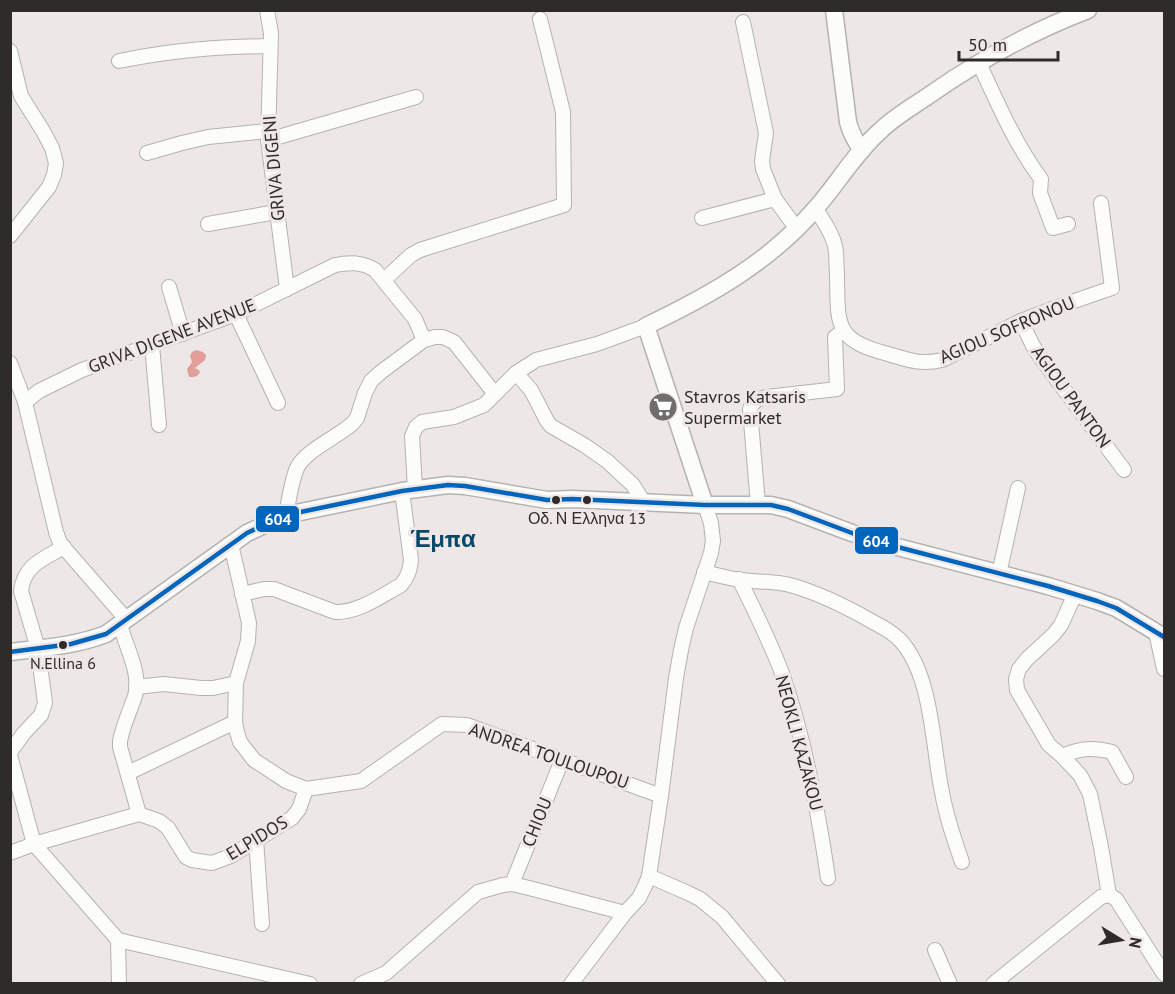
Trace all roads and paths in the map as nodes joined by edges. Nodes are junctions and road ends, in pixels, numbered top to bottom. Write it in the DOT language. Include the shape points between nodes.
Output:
graph roads {
  1 [pos="267,10"];
  2 [pos="834,10"];
  3 [pos="1088,10"];
  4 [pos="1063,15"];
  5 [pos="540,19"];
  6 [pos="743,22"];
  7 [pos="270,46"];
  8 [pos="10,51"];
  9 [pos="120,61"];
  10 [pos="979,63"];
  11 [pos="416,97"];
  12 [pos="16,98"];
  13 [pos="268,135"];
  14 [pos="862,150"];
  15 [pos="147,153"];
  16 [pos="775,199"];
  17 [pos="1101,203"];
  18 [pos="816,209"];
  19 [pos="276,212"];
  20 [pos="702,218"];
  21 [pos="208,224"];
  22 [pos="1068,224"];
  23 [pos="797,229"];
  24 [pos="10,237"];
  25 [pos="384,280"];
  26 [pos="169,287"];
  27 [pos="287,289"];
  28 [pos="236,314"];
  29 [pos="1021,321"];
  30 [pos="645,326"];
  31 [pos="843,331"];
  32 [pos="183,334"];
  33 [pos="424,340"];
  34 [pos="152,345"];
  35 [pos="10,363"];
  36 [pos="516,373"];
  37 [pos="495,394"];
  38 [pos="25,402"];
  39 [pos="278,403"];
  40 [pos="159,424"];
  41 [pos="1124,471"];
  42 [pos="1018,488"];
  43 [pos="408,490"];
  44 [pos="644,503"];
  45 [pos="705,505"];
  46 [pos="758,505"];
  47 [pos="286,515"];
  48 [pos="231,544"];
  49 [pos="64,547"];
  50 [pos="704,572"];
  51 [pos="999,574"];
  52 [pos="740,579"];
  53 [pos="242,594"];
  54 [pos="1075,594"];
  55 [pos="122,622"];
  56 [pos="1160,635"];
  57 [pos="38,649"];
  58 [pos="10,652"];
  59 [pos="1164,669"];
  60 [pos="236,683"];
  61 [pos="136,687"];
  62 [pos="235,723"];
  63 [pos="10,754"];
  64 [pos="1062,756"];
  65 [pos="562,760"];
  66 [pos="128,773"];
  67 [pos="1126,777"];
  68 [pos="306,789"];
  69 [pos="661,796"];
  70 [pos="139,814"];
  71 [pos="256,839"];
  72 [pos="34,844"];
  73 [pos="10,853"];
  74 [pos="962,862"];
  75 [pos="649,876"];
  76 [pos="828,878"];
  77 [pos="512,884"];
  78 [pos="1108,895"];
  79 [pos="625,913"];
  80 [pos="262,924"];
  81 [pos="118,940"];
  82 [pos="935,950"];
  83 [pos="1164,974"];
  84 [pos="119,984"];
  85 [pos="310,984"];
  86 [pos="360,984"];
  87 [pos="571,984"];
  88 [pos="778,984"];
  89 [pos="950,984"];
  90 [pos="993,984"];
  1 -- 7 [label="street, GRIVA DIGENI"];
  2 -- 14 [label="street" via="848,122"];
  3 -- 4 [label="street"];
  4 -- 10 [label="street"];
  5 -- 25 [label="street" via="563,112 564,205 420,250"];
  6 -- 16 [label="street" via="766,133 763,170"];
  7 -- 9 [label="street" via="181,50"];
  7 -- 13 [label="street, GRIVA DIGENI"];
  8 -- 12 [label="street"];
  10 -- 14 [label="street" via="901,114"];
  10 -- 22 [label="street" via="1023,152 1041,178 1040,193 1053,228"];
  11 -- 13 [label="street"];
  12 -- 24 [label="street" via="43,131 56,164 50,187"];
  13 -- 15 [label="street" via="208,137"];
  13 -- 19 [label="street, GRIVA DIGENI"];
  14 -- 18 [label="street"];
  16 -- 20 [label="street"];
  16 -- 23 [label="street"];
  17 -- 29 [label="street, AGIOU SOFRONOU" via="1112,288"];
  18 -- 23 [label="street"];
  18 -- 31 [label="street" via="835,247"];
  19 -- 21 [label="street"];
  19 -- 27 [label="street, GRIVA DIGENI"];
  23 -- 30 [label="street" via="728,284"];
  25 -- 27 [label="street, GRIVA DIGENE AVENUE" via="367,266 345,262"];
  25 -- 33 [label="street, GRIVA DIGENE AVENUE" via="415,319"];
  26 -- 32 [label="street"];
  27 -- 28 [label="street, GRIVA DIGENE AVENUE"];
  28 -- 32 [label="street, GRIVA DIGENE AVENUE"];
  28 -- 39 [label="street"];
  29 -- 31 [label="street, AGIOU SOFRONOU" via="930,363 869,349 855,343"];
  29 -- 41 [label="street, AGIOU PANTON" via="1043,361"];
  30 -- 36 [label="street" via="536,360"];
  30 -- 45 [label="street"];
  31 -- 46 [label="street" via="835,337 837,388 768,397 751,405"];
  32 -- 34 [label="street, GRIVA DIGENE AVENUE"];
  33 -- 37 [label="street" via="443,337 454,342"];
  33 -- 47 [label="street" via="371,381 352,424 301,462"];
  34 -- 38 [label="street, GRIVA DIGENE AVENUE" via="82,370"];
  34 -- 40 [label="street"];
  35 -- 38 [label="street"];
  36 -- 37 [label="street"];
  36 -- 44 [label="street" via="531,390 551,426 607,461 633,485"];
  37 -- 43 [label="street" via="469,412 416,426"];
  38 -- 49 [label="street" via="56,532"];
  42 -- 51 [label="street"];
  43 -- 44 [label="street" via="455,485 547,500"];
  43 -- 47 [label="street"];
  43 -- 53 [label="street" via="411,560 402,585 344,612 334,612 274,589"];
  44 -- 45 [label="street"];
  45 -- 46 [label="street"];
  45 -- 50 [label="street" via="713,540"];
  46 -- 51 [label="street" via="788,509 886,544"];
  47 -- 48 [label="street"];
  48 -- 53 [label="street"];
  48 -- 55 [label="street"];
  49 -- 55 [label="street"];
  49 -- 57 [label="street" via="34,564 22,581 21,591"];
  50 -- 52 [label="street"];
  50 -- 69 [label="street" via="681,650"];
  51 -- 54 [label="street"];
  52 -- 74 [label="street" via="778,582 816,594 841,604 901,641 927,696 941,790"];
  52 -- 76 [label="street, NEOKLI KAZAKOU" via="782,674 795,716 809,768"];
  53 -- 60 [label="street" via="249,631"];
  54 -- 56 [label="street" via="1116,608"];
  54 -- 64 [label="street" via="1061,625 1026,659 1016,679 1017,690 1049,745"];
  55 -- 57 [label="street" via="92,640"];
  55 -- 61 [label="street"];
  56 -- 59 [label="street"];
  57 -- 58 [label="street"];
  57 -- 63 [label="street" via="44,709"];
  60 -- 61 [label="street" via="213,688 164,684"];
  60 -- 62 [label="street"];
  61 -- 66 [label="street" via="120,741"];
  62 -- 66 [label="street"];
  62 -- 68 [label="street" via="240,742 254,760"];
  63 -- 72 [label="street"];
  64 -- 67 [label="street" via="1088,748 1112,752"];
  64 -- 78 [label="street" via="1080,775 1090,794"];
  65 -- 68 [label="street, ANDREA TOULOUPOU" via="467,725 442,724 361,781"];
  65 -- 69 [label="street, ANDREA TOULOUPOU"];
  65 -- 77 [label="street, CHIOU"];
  66 -- 70 [label="street"];
  68 -- 71 [label="street, ELPIDOS" via="292,818"];
  69 -- 75 [label="street"];
  70 -- 71 [label="street, ELPIDOS" via="168,828 192,860 222,860"];
  70 -- 72 [label="street"];
  71 -- 80 [label="street"];
  72 -- 73 [label="street"];
  72 -- 81 [label="street"];
  75 -- 79 [label="street" via="639,898"];
  75 -- 88 [label="street" via="688,892 722,917"];
  77 -- 79 [label="street"];
  77 -- 86 [label="street" via="478,892 386,973"];
  78 -- 83 [label="street" via="1116,899"];
  78 -- 90 [label="street"];
  79 -- 87 [label="street"];
  81 -- 84 [label="street"];
  81 -- 85 [label="street"];
  82 -- 89 [label="street"];
}
